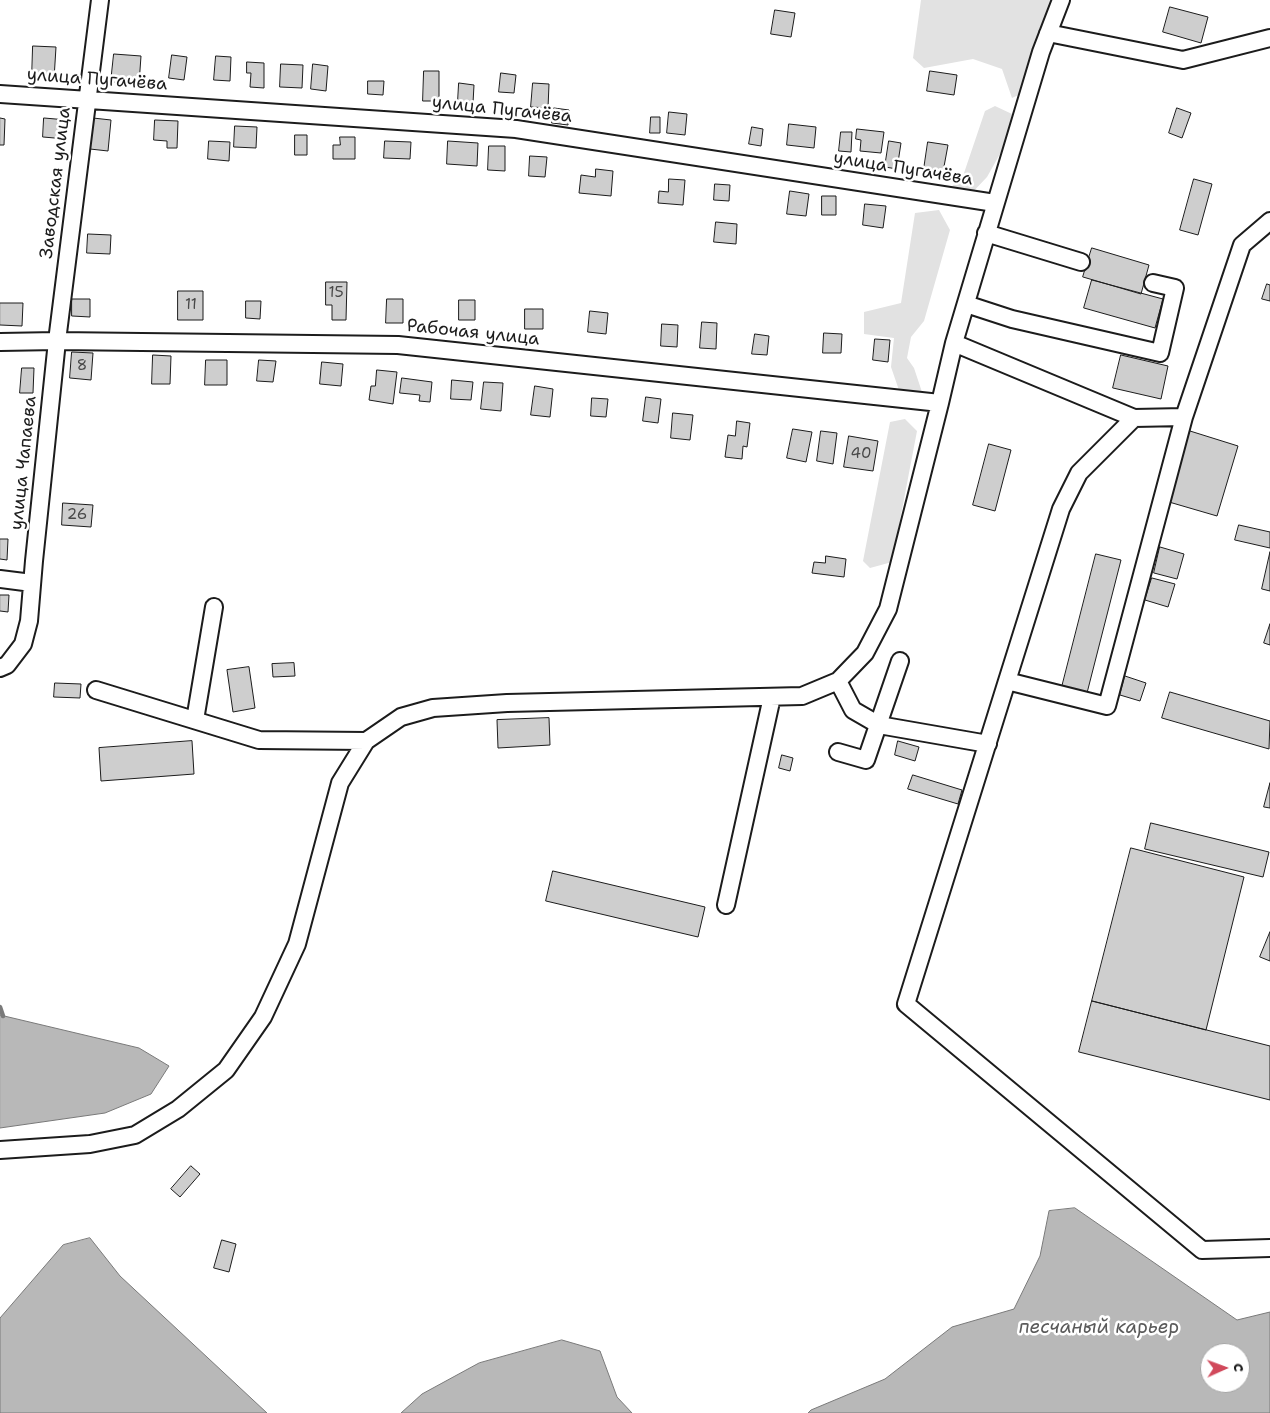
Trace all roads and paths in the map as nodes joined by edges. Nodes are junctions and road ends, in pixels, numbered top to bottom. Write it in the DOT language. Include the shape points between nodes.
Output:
graph roads {
  1 [pos="100,0"];
  2 [pos="1061,0"];
  3 [pos="1048,33"];
  4 [pos="1270,38"];
  5 [pos="0,94"];
  6 [pos="87,99"];
  7 [pos="995,203"];
  8 [pos="1270,221"];
  9 [pos="986,233"];
  10 [pos="1081,262"];
  11 [pos="1153,283"];
  12 [pos="966,304"];
  13 [pos="57,341"];
  14 [pos="0,342"];
  15 [pos="954,343"];
  16 [pos="940,404"];
  17 [pos="1184,417"];
  18 [pos="1134,418"];
  19 [pos="0,579"];
  20 [pos="32,582"];
  21 [pos="214,607"];
  22 [pos="900,661"];
  23 [pos="0,668"];
  24 [pos="838,681"];
  25 [pos="1007,681"];
  26 [pos="96,690"];
  27 [pos="772,697"];
  28 [pos="195,720"];
  29 [pos="879,725"];
  30 [pos="366,741"];
  31 [pos="988,744"];
  32 [pos="838,752"];
  33 [pos="726,905"];
  34 [pos="0,1150"];
  35 [pos="1270,1248"];
  1 -- 6 [label="street, Заводская улица"];
  2 -- 3 [label="street"];
  3 -- 4 [label="street" via="1182,60"];
  3 -- 7 [label="street"];
  5 -- 6 [label="street, улица Пугачёва"];
  6 -- 7 [label="street, улица Пугачёва" via="516,129"];
  6 -- 13 [label="street, Заводская улица"];
  7 -- 9 [label="street"];
  8 -- 17 [label="street" via="1242,244"];
  9 -- 10 [label="street"];
  9 -- 12 [label="street"];
  11 -- 12 [label="street" via="1175,288 1160,353 1012,319"];
  12 -- 15 [label="street"];
  13 -- 14 [label="street, Рабочая улица"];
  13 -- 16 [label="street, Рабочая улица" via="398,345"];
  13 -- 20 [label="street, улица Чапаева"];
  15 -- 16 [label="street"];
  15 -- 18 [label="street"];
  16 -- 24 [label="street" via="888,608 865,653"];
  17 -- 18 [label="street"];
  17 -- 25 [label="street" via="1107,706"];
  18 -- 25 [label="street" via="1079,473 1060,509"];
  19 -- 20 [label="street"];
  20 -- 23 [label="street, улица Чапаева" via="29,621 23,644 7,665"];
  21 -- 28 [label="street"];
  22 -- 29 [label="street"];
  24 -- 27 [label="street" via="802,696"];
  24 -- 29 [label="street" via="853,710"];
  25 -- 31 [label="street"];
  26 -- 28 [label="street"];
  27 -- 30 [label="street" via="507,703 433,708 401,717"];
  27 -- 33 [label="street"];
  28 -- 30 [label="street" via="259,740"];
  29 -- 31 [label="street"];
  29 -- 32 [label="street" via="866,760"];
  30 -- 34 [label="street" via="340,783 297,944 263,1017 226,1070 178,1109 135,1135 90,1144"];
  31 -- 35 [label="street" via="906,1004 1202,1250"];
}
